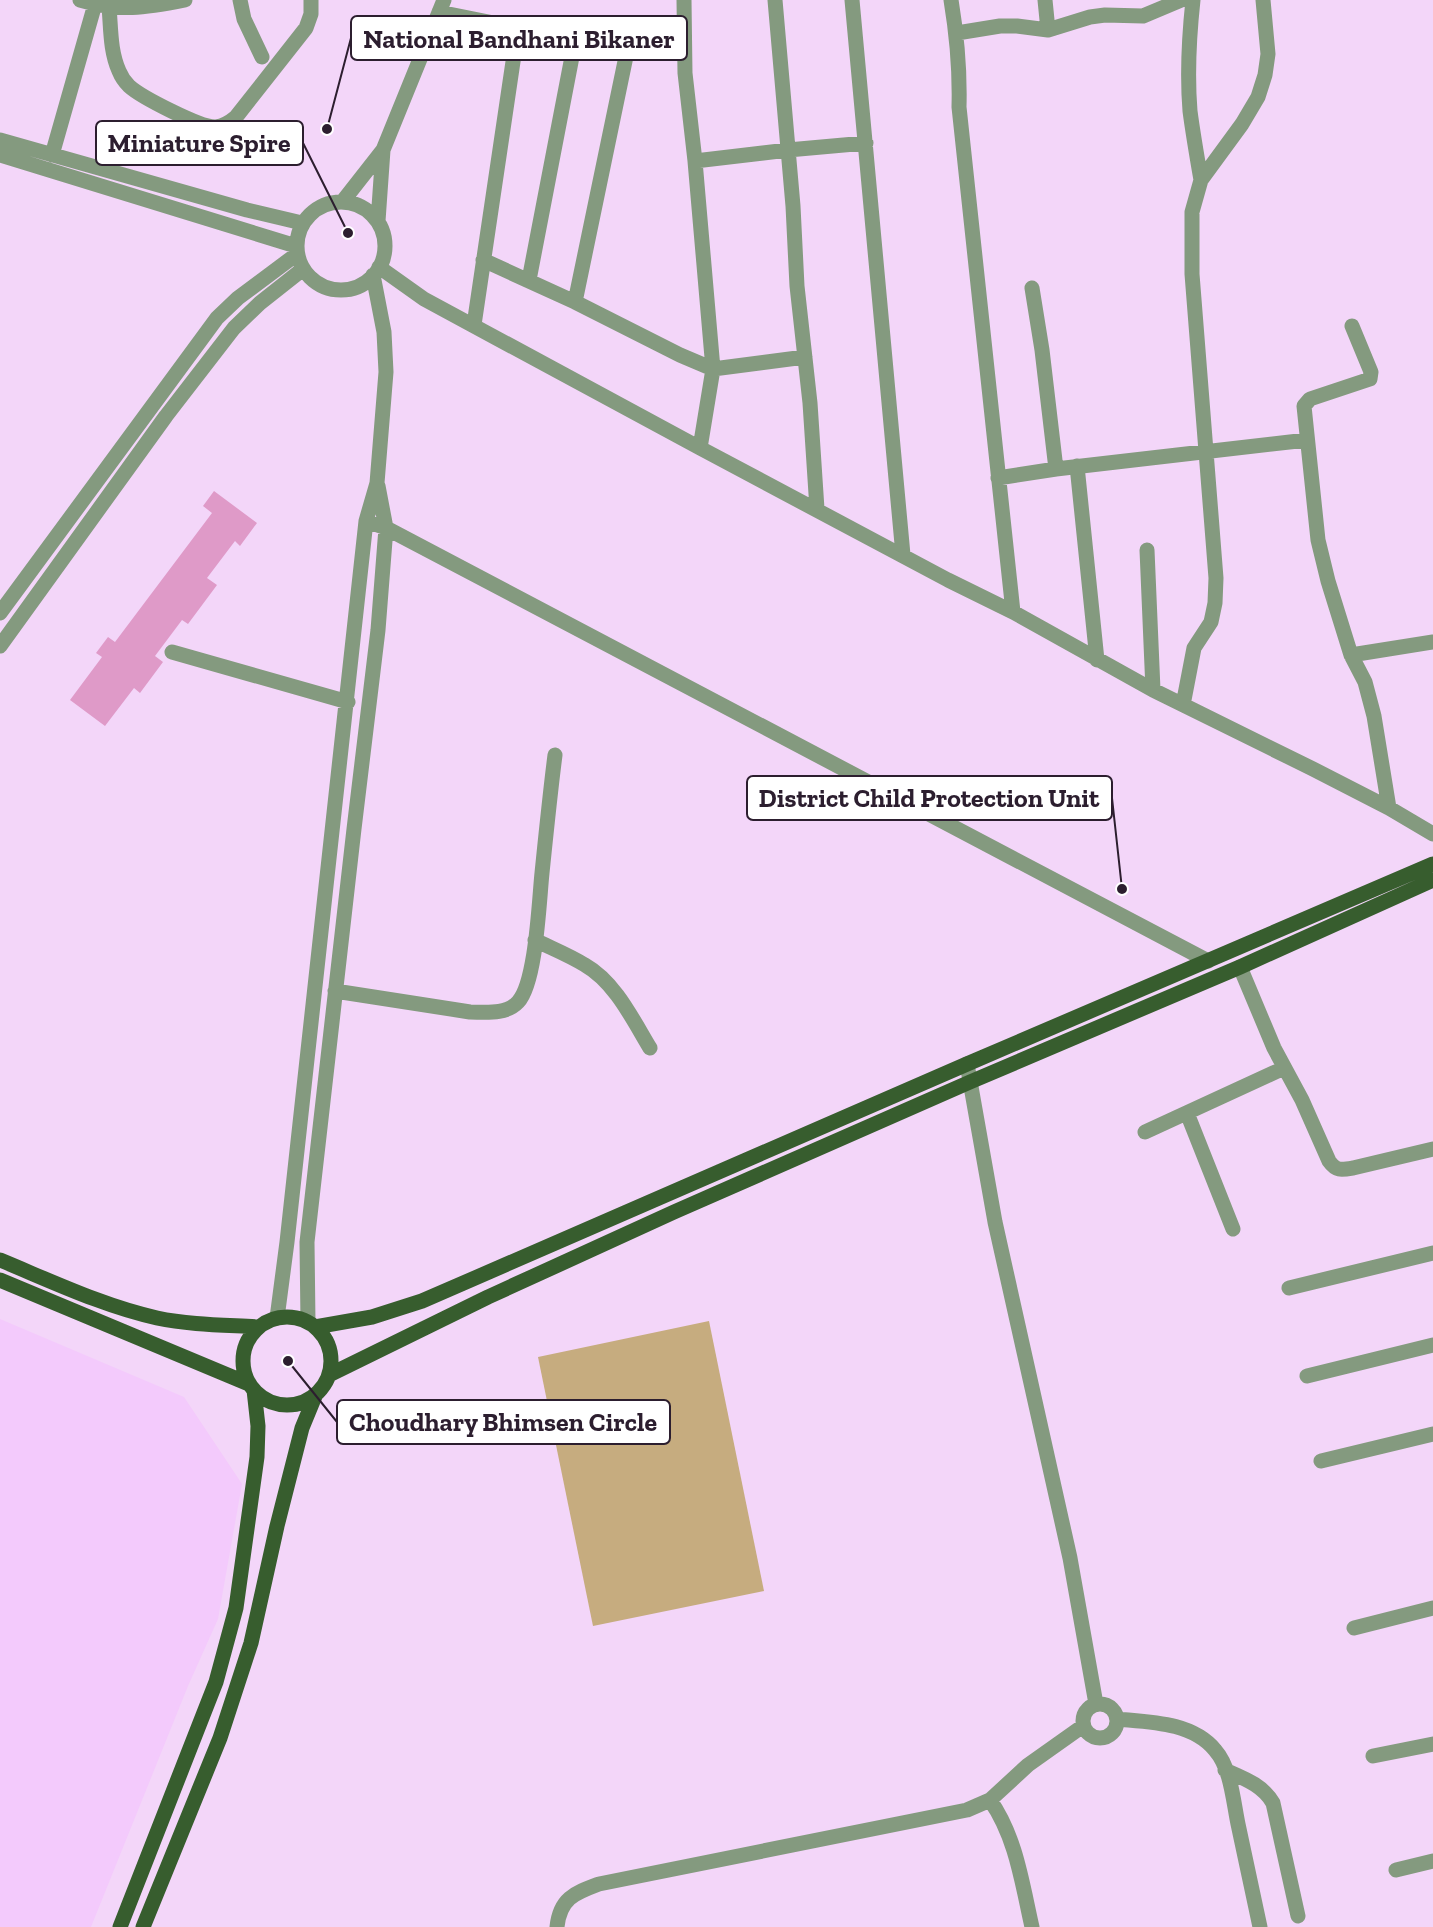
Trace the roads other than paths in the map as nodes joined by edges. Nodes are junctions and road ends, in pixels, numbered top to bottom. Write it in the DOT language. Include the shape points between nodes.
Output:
graph roads {
  1 [pos="80,0"];
  2 [pos="185,0"];
  3 [pos="240,0"];
  4 [pos="311,0"];
  5 [pos="684,0"];
  6 [pos="775,0"];
  7 [pos="852,0"];
  8 [pos="951,0"];
  9 [pos="1045,0"];
  10 [pos="1181,0"];
  11 [pos="1193,0"];
  12 [pos="1263,0"];
  13 [pos="143,4"];
  14 [pos="102,6"];
  15 [pos="442,6"];
  16 [pos="518,28"];
  17 [pos="1048,30"];
  18 [pos="957,33"];
  19 [pos="576,36"];
  20 [pos="629,42"];
  21 [pos="684,47"];
  22 [pos="262,57"];
  23 [pos="0,140"];
  24 [pos="866,143"];
  25 [pos="382,150"];
  26 [pos="788,150"];
  27 [pos="0,155"];
  28 [pos="52,155"];
  29 [pos="695,162"];
  30 [pos="1201,180"];
  31 [pos="343,201"];
  32 [pos="378,221"];
  33 [pos="302,223"];
  34 [pos="296,250"];
  35 [pos="483,260"];
  36 [pos="303,269"];
  37 [pos="376,271"];
  38 [pos="529,280"];
  39 [pos="1032,288"];
  40 [pos="575,302"];
  41 [pos="474,325"];
  42 [pos="1352,326"];
  43 [pos="805,357"];
  44 [pos="713,369"];
  45 [pos="1307,440"];
  46 [pos="700,448"];
  47 [pos="1205,451"];
  48 [pos="1077,466"];
  49 [pos="1056,469"];
  50 [pos="998,478"];
  51 [pos="378,483"];
  52 [pos="817,509"];
  53 [pos="366,521"];
  54 [pos="386,528"];
  55 [pos="1147,550"];
  56 [pos="903,555"];
  57 [pos="1013,612"];
  58 [pos="0,613"];
  59 [pos="1433,642"];
  60 [pos="0,646"];
  61 [pos="172,652"];
  62 [pos="1351,655"];
  63 [pos="1097,660"];
  64 [pos="1153,690"];
  65 [pos="348,702"];
  66 [pos="1183,705"];
  67 [pos="555,755"];
  68 [pos="1389,808"];
  69 [pos="1433,834"];
  70 [pos="1433,864"];
  71 [pos="1433,880"];
  72 [pos="535,940"];
  73 [pos="1208,961"];
  74 [pos="1240,967"];
  75 [pos="336,991"];
  76 [pos="650,1048"];
  77 [pos="967,1064"];
  78 [pos="1284,1068"];
  79 [pos="969,1082"];
  80 [pos="1187,1113"];
  81 [pos="1144,1132"];
  82 [pos="1433,1149"];
  83 [pos="1233,1229"];
  84 [pos="1433,1253"];
  85 [pos="0,1260"];
  86 [pos="0,1280"];
  87 [pos="1289,1288"];
  88 [pos="277,1318"];
  89 [pos="311,1324"];
  90 [pos="259,1327"];
  91 [pos="1433,1345"];
  92 [pos="329,1375"];
  93 [pos="1307,1376"];
  94 [pos="251,1387"];
  95 [pos="316,1394"];
  96 [pos="1433,1434"];
  97 [pos="1321,1461"];
  98 [pos="1433,1608"];
  99 [pos="1354,1628"];
  100 [pos="1096,1704"];
  101 [pos="1117,1719"];
  102 [pos="1083,1726"];
  103 [pos="1433,1744"];
  104 [pos="1373,1756"];
  105 [pos="1225,1770"];
  106 [pos="990,1800"];
  107 [pos="1433,1861"];
  108 [pos="1395,1869"];
  109 [pos="1298,1916"];
  110 [pos="120,1927"];
  111 [pos="143,1927"];
  112 [pos="557,1927"];
  113 [pos="1032,1927"];
  114 [pos="1260,1927"];
  1 -- 14 [label="street"];
  2 -- 13 [label="street"];
  3 -- 22 [label="street" via="244,19"];
  4 -- 14 [label="street" via="306,28 236,117 214,127 147,99 129,85 119,72"];
  5 -- 21 [label="street"];
  6 -- 26 [label="street"];
  7 -- 24 [label="street"];
  8 -- 18 [label="street"];
  9 -- 17 [label="street"];
  10 -- 17 [label="street" via="1143,16 1090,17"];
  11 -- 30 [label="street" via="1188,78"];
  12 -- 30 [label="street" via="1268,54 1257,97"];
  13 -- 14 [label="street"];
  14 -- 28 [label="street"];
  15 -- 16 [label="street"];
  15 -- 25 [label="street"];
  16 -- 19 [label="street"];
  16 -- 35 [label="street"];
  17 -- 18 [label="street" via="1000,26"];
  18 -- 50 [label="street" via="959,107"];
  19 -- 20 [label="street"];
  19 -- 38 [label="street"];
  20 -- 21 [label="street"];
  20 -- 40 [label="street"];
  21 -- 29 [label="street"];
  23 -- 28 [label="street"];
  24 -- 26 [label="street"];
  24 -- 56 [label="street"];
  25 -- 31 [label="street"];
  25 -- 32 [label="street"];
  26 -- 29 [label="street"];
  26 -- 43 [label="street"];
  27 -- 34 [label="street"];
  28 -- 33 [label="street"];
  29 -- 44 [label="street"];
  30 -- 47 [label="street" via="1192,212 1192,274"];
  31 -- 32 [label="street" via="363,208"];
  31 -- 33 [label="street" via="319,207"];
  32 -- 37 [label="street" via="385,249"];
  33 -- 34 [label="street"];
  34 -- 36 [label="street"];
  34 -- 58 [label="street" via="217,318"];
  35 -- 38 [label="street"];
  35 -- 41 [label="street"];
  36 -- 37 [label="street" via="320,285 344,290 356,287"];
  36 -- 60 [label="street" via="234,328"];
  37 -- 41 [label="street"];
  37 -- 51 [label="street" via="386,372"];
  38 -- 40 [label="street"];
  39 -- 49 [label="street"];
  40 -- 44 [label="street"];
  41 -- 46 [label="street"];
  42 -- 45 [label="street" via="1371,372 1370,379 1310,399 1304,406"];
  43 -- 44 [label="street"];
  43 -- 52 [label="street"];
  44 -- 46 [label="street"];
  45 -- 47 [label="street"];
  45 -- 62 [label="street" via="1318,540"];
  46 -- 52 [label="street"];
  47 -- 48 [label="street"];
  47 -- 66 [label="street" via="1215,603 1211,622 1194,648"];
  48 -- 49 [label="street"];
  48 -- 63 [label="street"];
  49 -- 50 [label="street"];
  50 -- 57 [label="street"];
  51 -- 53 [label="street"];
  51 -- 54 [label="street"];
  52 -- 56 [label="street"];
  53 -- 54 [label="street"];
  53 -- 65 [label="street"];
  54 -- 73 [label="street"];
  54 -- 75 [label="street" via="375,664"];
  55 -- 64 [label="street"];
  56 -- 57 [label="street"];
  57 -- 63 [label="street"];
  59 -- 62 [label="street"];
  61 -- 65 [label="street"];
  62 -- 68 [label="street" via="1365,682 1374,716"];
  63 -- 64 [label="street"];
  64 -- 66 [label="street"];
  65 -- 88 [label="street"];
  66 -- 68 [label="street"];
  67 -- 72 [label="street"];
  68 -- 69 [label="street"];
  70 -- 73 [label="main road"];
  71 -- 74 [label="main road"];
  72 -- 75 [label="street" via="525,990 518,1003 507,1010 470,1012"];
  72 -- 76 [label="street" via="587,965 606,982"];
  73 -- 77 [label="main road"];
  74 -- 78 [label="street"];
  74 -- 79 [label="main road"];
  75 -- 89 [label="street" via="307,1242"];
  77 -- 79 [label="street"];
  77 -- 89 [label="main road" via="422,1301 372,1317"];
  78 -- 80 [label="street"];
  78 -- 82 [label="street" via="1334,1169"];
  79 -- 92 [label="main road" via="622,1236"];
  79 -- 100 [label="street" via="995,1222 1070,1558"];
  80 -- 81 [label="street"];
  80 -- 83 [label="street"];
  84 -- 87 [label="street"];
  85 -- 90 [label="main road" via="116,1306 158,1318"];
  86 -- 94 [label="main road"];
  88 -- 89 [label="main road" via="293,1317"];
  88 -- 90 [label="main road"];
  89 -- 92 [label="main road" via="327,1342"];
  90 -- 94 [label="main road" via="243,1351 244,1374"];
  91 -- 93 [label="street"];
  92 -- 95 [label="main road"];
  94 -- 95 [label="main road" via="276,1404 290,1405"];
  94 -- 110 [label="main road" via="258,1426 258,1457 236,1608 216,1682"];
  95 -- 111 [label="main road" via="302,1428 276,1526 251,1643 220,1738"];
  96 -- 97 [label="street"];
  98 -- 99 [label="street"];
  100 -- 101 [label="street" via="1112,1708"];
  100 -- 102 [label="street" via="1084,1715"];
  101 -- 102 [label="street" via="1114,1730 1105,1737 1094,1737"];
  101 -- 105 [label="street" via="1185,1730 1215,1749"];
  102 -- 106 [label="street" via="1028,1765"];
  103 -- 104 [label="street"];
  105 -- 109 [label="street" via="1257,1786 1273,1803"];
  105 -- 114 [label="street"];
  106 -- 112 [label="street" via="951,1814 599,1884 574,1894 561,1908"];
  106 -- 113 [label="street" via="1008,1832"];
  107 -- 108 [label="street"];
}
